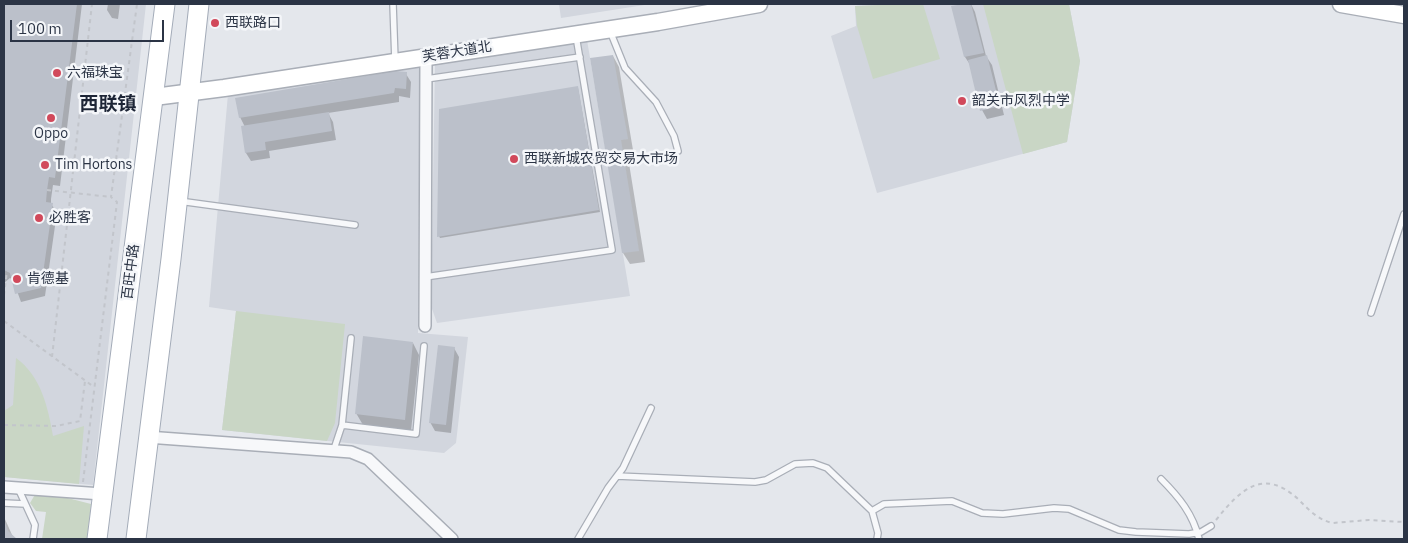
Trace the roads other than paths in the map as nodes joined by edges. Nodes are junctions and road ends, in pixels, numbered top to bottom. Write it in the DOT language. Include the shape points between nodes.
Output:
graph roads {
  1 [pos="165,4"];
  2 [pos="199,4"];
  3 [pos="393,4"];
  4 [pos="759,4"];
  5 [pos="1341,4"];
  6 [pos="1404,16"];
  7 [pos="609,29"];
  8 [pos="576,34"];
  9 [pos="426,56"];
  10 [pos="580,57"];
  11 [pos="395,61"];
  12 [pos="426,80"];
  13 [pos="188,93"];
  14 [pos="154,97"];
  15 [pos="678,151"];
  16 [pos="177,201"];
  17 [pos="1404,214"];
  18 [pos="355,225"];
  19 [pos="425,277"];
  20 [pos="1371,313"];
  21 [pos="425,326"];
  22 [pos="351,338"];
  23 [pos="424,346"];
  24 [pos="651,408"];
  25 [pos="342,425"];
  26 [pos="148,437"];
  27 [pos="334,449"];
  28 [pos="617,476"];
  29 [pos="1162,479"];
  30 [pos="4,487"];
  31 [pos="18,488"];
  32 [pos="102,494"];
  33 [pos="4,503"];
  34 [pos="25,504"];
  35 [pos="872,511"];
  36 [pos="1211,526"];
  37 [pos="1197,532"];
  38 [pos="33,539"];
  39 [pos="97,539"];
  40 [pos="136,539"];
  41 [pos="452,539"];
  42 [pos="578,539"];
  43 [pos="877,539"];
  44 [pos="1199,539"];
  1 -- 14 [label="main road, 百旺中路"];
  2 -- 13 [label="main road"];
  3 -- 11 [label="lane"];
  4 -- 7 [label="main road, 芙蓉大道北"];
  5 -- 6 [label="main road"];
  7 -- 8 [label="main road, 芙蓉大道北"];
  7 -- 15 [label="lane" via="625,68 656,102"];
  8 -- 9 [label="main road, 芙蓉大道北"];
  8 -- 10 [label="lane"];
  9 -- 11 [label="main road, 芙蓉大道北"];
  9 -- 12 [label="street"];
  10 -- 12 [label="lane"];
  10 -- 19 [label="lane" via="612,250"];
  11 -- 13 [label="main road, 芙蓉大道北"];
  12 -- 19 [label="street"];
  13 -- 14 [label="main road, 芙蓉大道北"];
  13 -- 16 [label="main road"];
  14 -- 32 [label="main road, 百旺中路"];
  16 -- 18 [label="lane"];
  16 -- 26 [label="main road"];
  17 -- 20 [label="lane"];
  19 -- 21 [label="street"];
  22 -- 25 [label="lane"];
  23 -- 25 [label="lane" via="416,434"];
  24 -- 28 [label="lane"];
  25 -- 27 [label="lane"];
  26 -- 27 [label="street"];
  26 -- 40 [label="main road"];
  27 -- 41 [label="street" via="368,459"];
  28 -- 35 [label="lane" via="755,482 766,480 795,464 813,463 827,468"];
  28 -- 42 [label="lane"];
  29 -- 37 [label="lane" via="1187,509"];
  30 -- 31 [label="street"];
  31 -- 32 [label="street"];
  31 -- 34 [label="lane"];
  32 -- 39 [label="main road, 百旺中路"];
  33 -- 34 [label="lane"];
  34 -- 38 [label="lane" via="35,525"];
  35 -- 37 [label="lane" via="884,504 952,501 982,513 1069,509 1119,530"];
  35 -- 43 [label="lane"];
  36 -- 37 [label="lane"];
  37 -- 44 [label="lane"];
}
